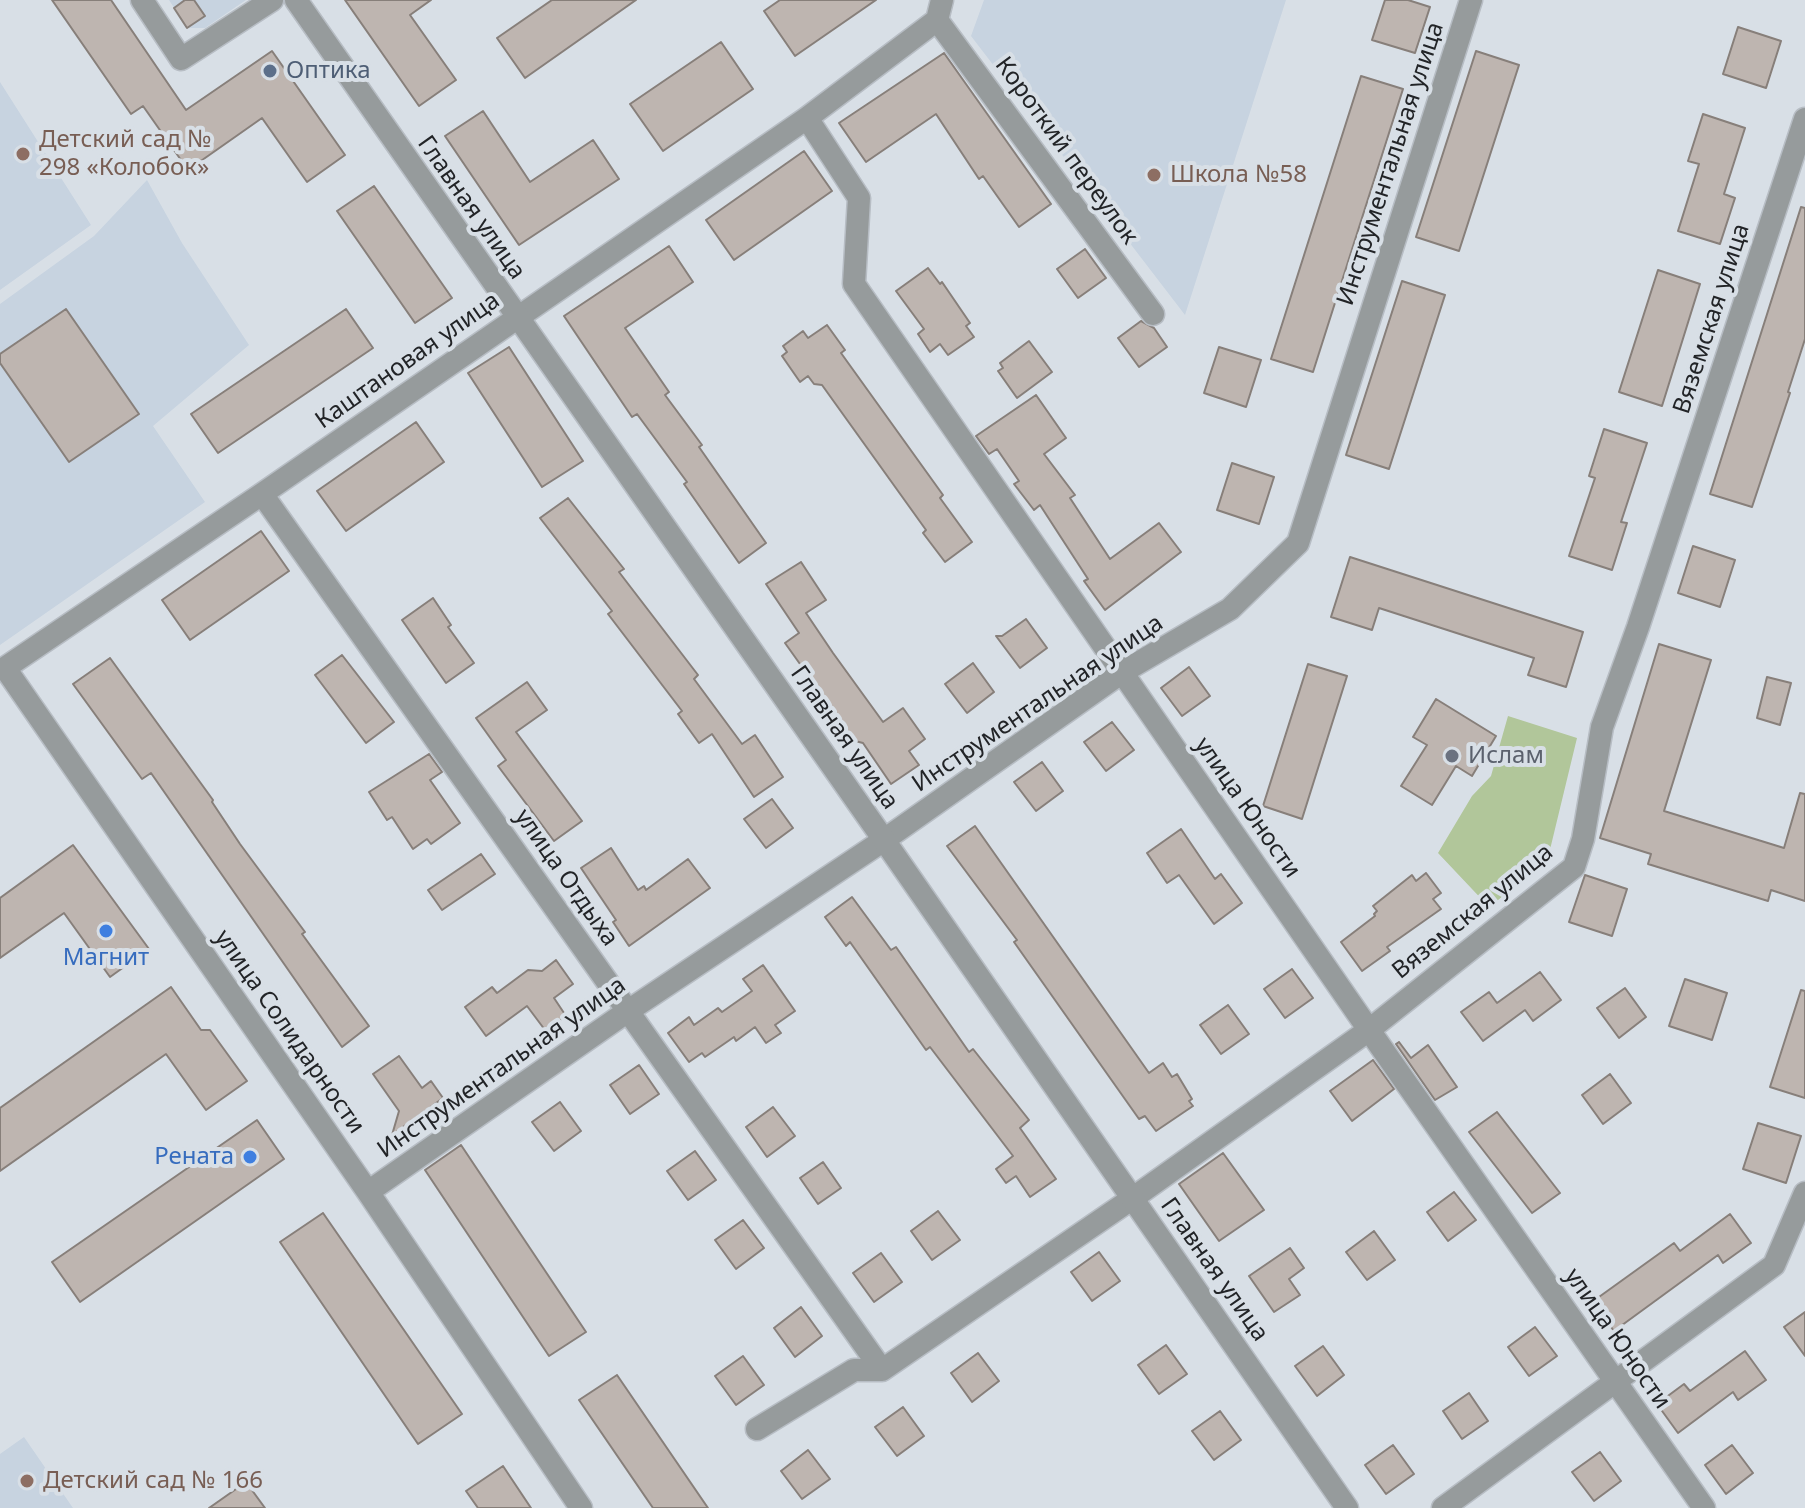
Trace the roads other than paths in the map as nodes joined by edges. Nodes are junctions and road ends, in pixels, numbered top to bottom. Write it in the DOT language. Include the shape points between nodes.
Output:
graph roads {
  1 [pos="142,0"];
  2 [pos="272,0"];
  3 [pos="296,0"];
  4 [pos="1471,0"];
  5 [pos="940,10"];
  6 [pos="807,118"];
  7 [pos="1805,119"];
  8 [pos="1153,314"];
  9 [pos="516,317"];
  10 [pos="262,494"];
  11 [pos="5,668"];
  12 [pos="1121,673"];
  13 [pos="884,840"];
  14 [pos="628,1011"];
  15 [pos="1369,1030"];
  16 [pos="368,1192"];
  17 [pos="1805,1193"];
  18 [pos="1133,1198"];
  19 [pos="882,1370"];
  20 [pos="1616,1383"];
  21 [pos="757,1429"];
  22 [pos="581,1508"];
  23 [pos="1347,1508"];
  24 [pos="1443,1508"];
  25 [pos="1704,1508"];
  1 -- 2 [label="street" via="181,59"];
  3 -- 9 [label="street, Главная улица"];
  4 -- 12 [label="street, Инструментальная улица" via="1298,543 1230,609"];
  5 -- 6 [label="street, Каштановая улица"];
  5 -- 8 [label="street, Короткий переулок"];
  6 -- 9 [label="street, Каштановая улица"];
  6 -- 12 [label="street, улица Юности" via="859,198 854,284"];
  7 -- 15 [label="street, Вяземская улица" via="1602,727 1574,867"];
  9 -- 10 [label="street, Каштановая улица"];
  9 -- 13 [label="street, Главная улица"];
  10 -- 11 [label="street, Каштановая улица"];
  10 -- 14 [label="street, улица Отдыха"];
  11 -- 16 [label="street, улица Солидарности"];
  12 -- 13 [label="street, Инструментальная улица"];
  12 -- 15 [label="street, улица Юности"];
  13 -- 14 [label="street, Инструментальная улица"];
  13 -- 18 [label="street, Главная улица"];
  14 -- 16 [label="street, Инструментальная улица"];
  14 -- 19 [label="street, улица Отдыха"];
  15 -- 18 [label="street, Вяземская улица"];
  15 -- 20 [label="street, улица Юности"];
  16 -- 22 [label="street, улица Солидарности"];
  17 -- 20 [label="street" via="1774,1265"];
  18 -- 19 [label="street, Вяземская улица"];
  18 -- 23 [label="street, Главная улица"];
  19 -- 21 [label="street, Вяземская улица" via="854,1370"];
  20 -- 24 [label="street"];
  20 -- 25 [label="street, улица Юности"];
}
